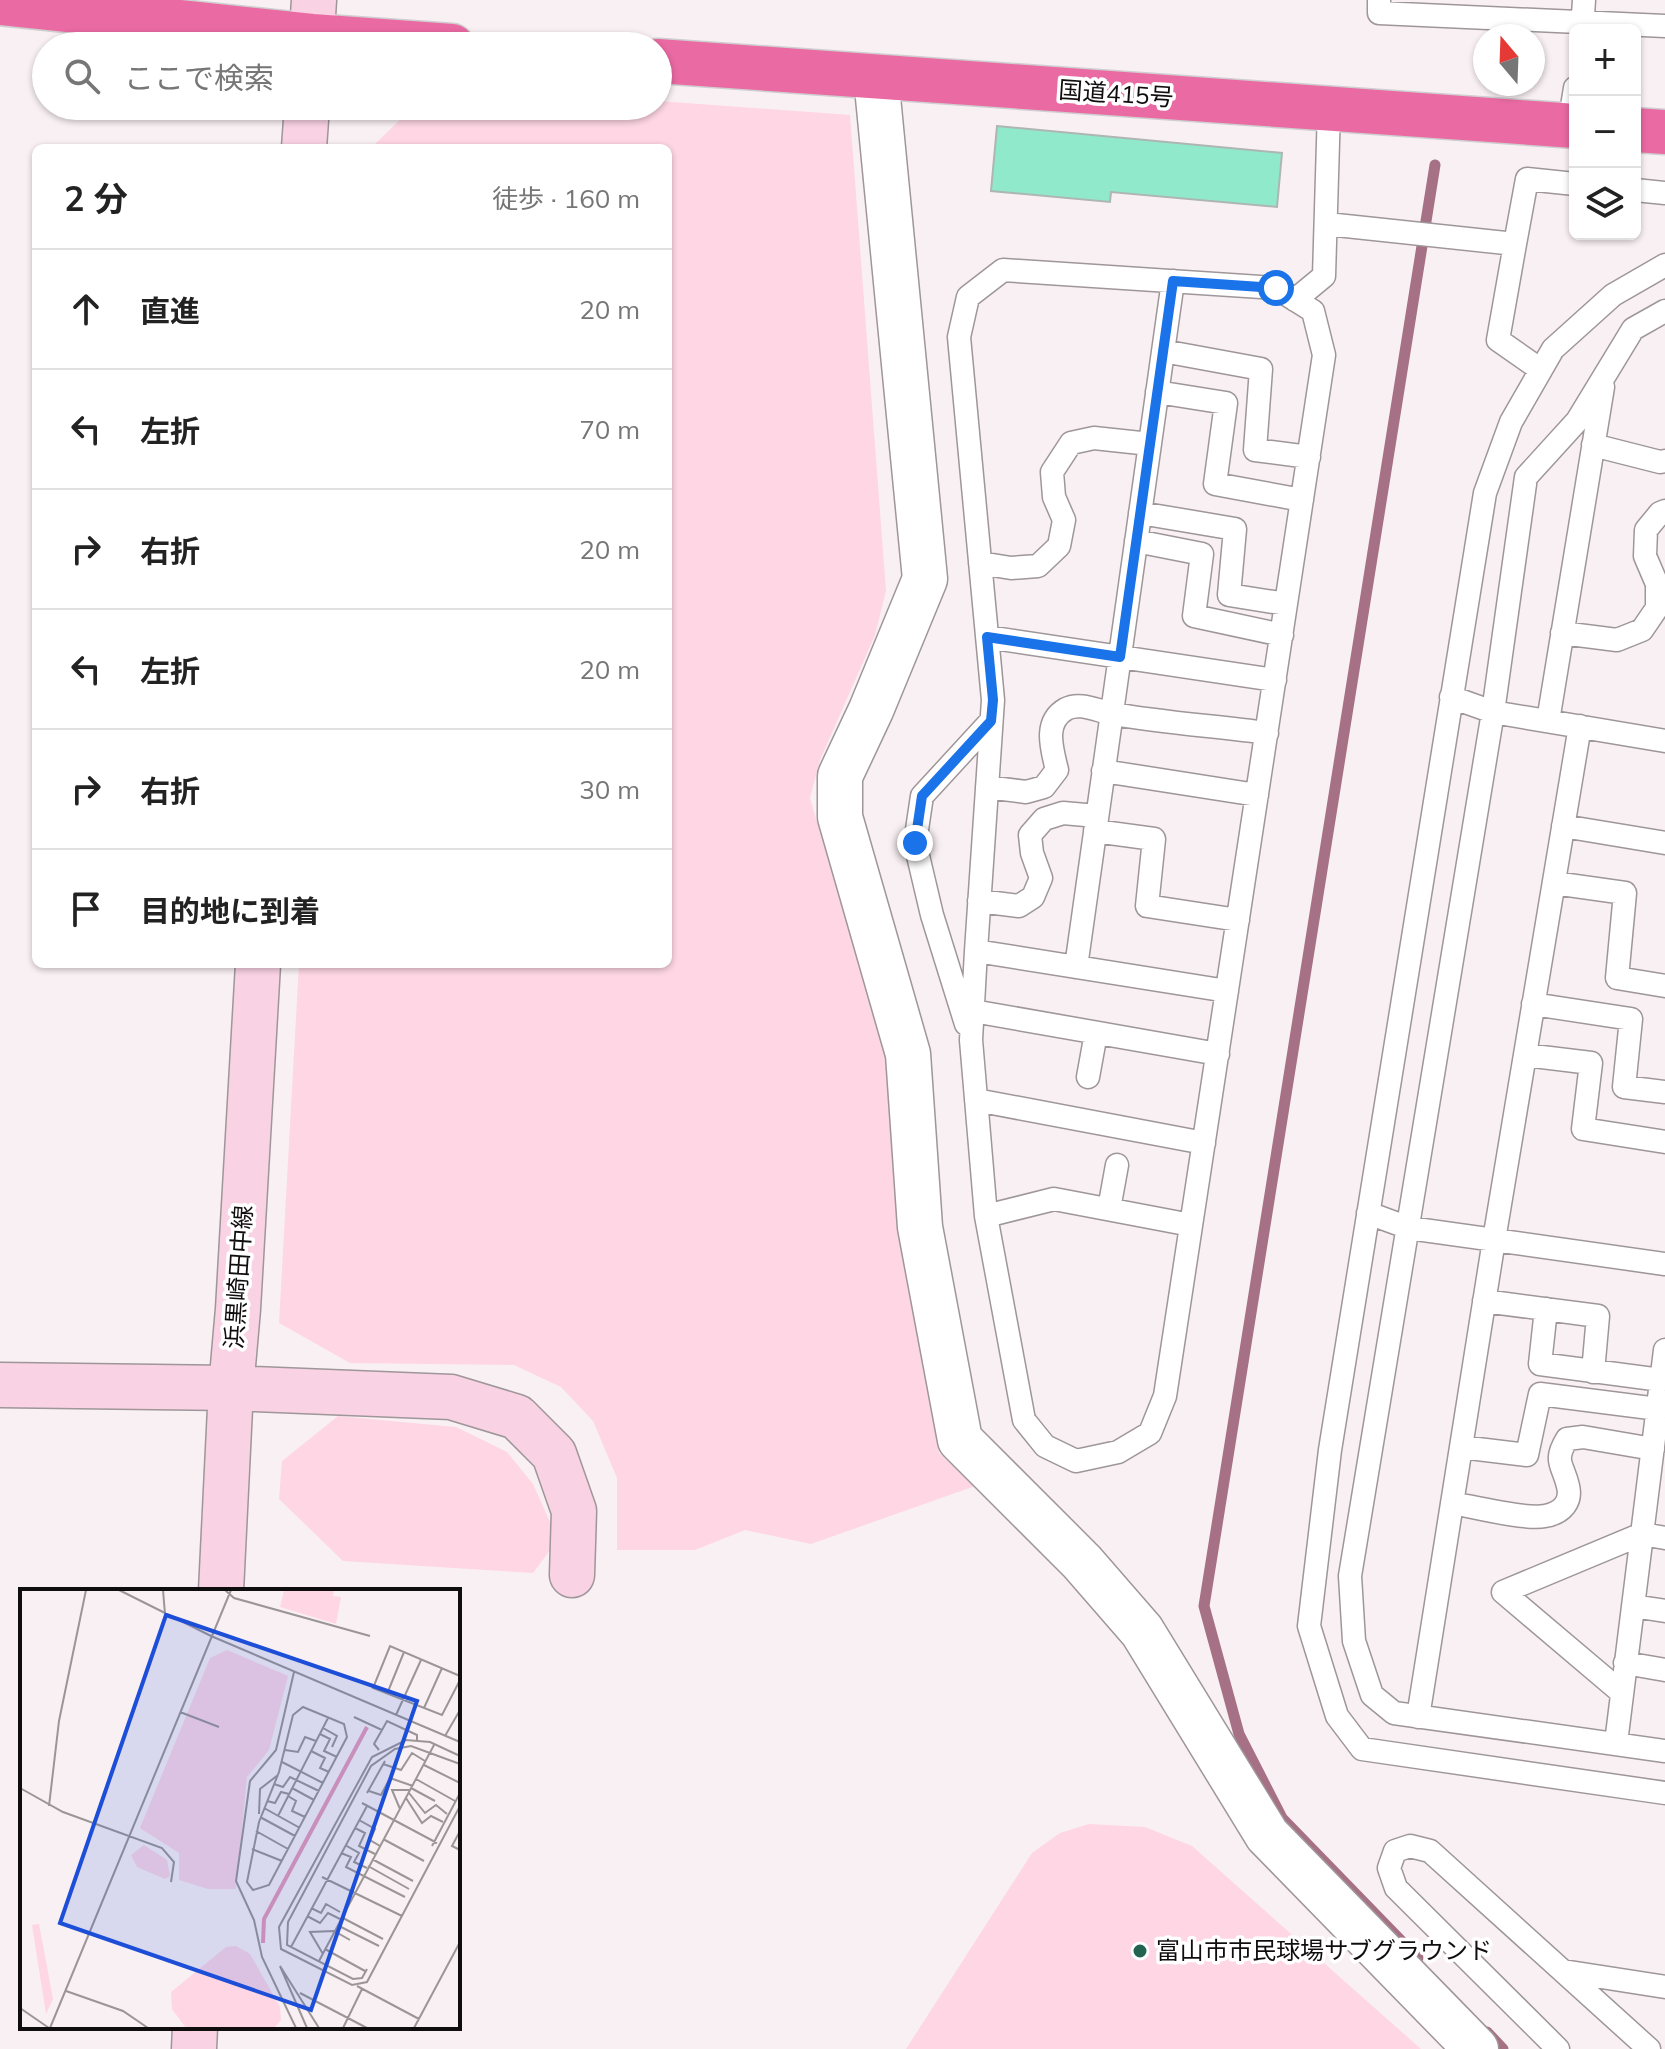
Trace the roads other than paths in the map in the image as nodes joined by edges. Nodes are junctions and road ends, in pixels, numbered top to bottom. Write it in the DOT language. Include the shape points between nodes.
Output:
graph roads {
  1 [pos="1379,0"];
  2 [pos="0,3"];
  3 [pos="1472,9"];
  4 [pos="1583,17"];
  5 [pos="1665,26"];
  6 [pos="312,27"];
  7 [pos="349,32"];
  8 [pos="672,62"];
  9 [pos="876,77"];
  10 [pos="1329,109"];
  11 [pos="1569,113"];
  12 [pos="306,120"];
  13 [pos="1641,130"];
  14 [pos="1665,132"];
  15 [pos="304,144"];
  16 [pos="1569,183"];
  17 [pos="1641,191"];
  18 [pos="1665,193"];
  19 [pos="1327,224"];
  20 [pos="1515,244"];
  21 [pos="1665,265"];
  22 [pos="1173,281"];
  23 [pos="1295,300"];
  24 [pos="1665,311"];
  25 [pos="1163,351"];
  26 [pos="1541,370"];
  27 [pos="1605,375"];
  28 [pos="1157,392"];
  29 [pos="1150,444"];
  30 [pos="1593,445"];
  31 [pos="1309,457"];
  32 [pos="1665,461"];
  33 [pos="1302,500"];
  34 [pos="1665,511"];
  35 [pos="1140,513"];
  36 [pos="1136,541"];
  37 [pos="980,563"];
  38 [pos="1286,604"];
  39 [pos="1562,633"];
  40 [pos="1282,635"];
  41 [pos="987,637"];
  42 [pos="1120,657"];
  43 [pos="1275,680"];
  44 [pos="1451,697"];
  45 [pos="1493,712"];
  46 [pos="1112,714"];
  47 [pos="991,721"];
  48 [pos="1548,721"];
  49 [pos="1580,726"];
  50 [pos="1267,733"];
  51 [pos="1665,741"];
  52 [pos="1103,771"];
  53 [pos="987,787"];
  54 [pos="1257,795"];
  55 [pos="1096,823"];
  56 [pos="1563,826"];
  57 [pos="1665,843"];
  58 [pos="1554,883"];
  59 [pos="979,901"];
  60 [pos="1238,920"];
  61 [pos="976,951"];
  62 [pos="1076,967"];
  63 [pos="258,968"];
  64 [pos="1665,986"];
  65 [pos="1227,991"];
  66 [pos="1533,1004"];
  67 [pos="973,1011"];
  68 [pos="1096,1033"];
  69 [pos="971,1040"];
  70 [pos="1218,1054"];
  71 [pos="1525,1055"];
  72 [pos="1088,1077"];
  73 [pos="1665,1092"];
  74 [pos="976,1100"];
  75 [pos="1665,1142"];
  76 [pos="1204,1143"];
  77 [pos="1117,1165"];
  78 [pos="1109,1209"];
  79 [pos="1368,1213"];
  80 [pos="986,1216"];
  81 [pos="1191,1225"];
  82 [pos="1409,1228"];
  83 [pos="1494,1240"];
  84 [pos="1665,1264"];
  85 [pos="1484,1301"];
  86 [pos="1546,1309"];
  87 [pos="1665,1350"];
  88 [pos="1593,1372"];
  89 [pos="1661,1380"];
  90 [pos="0,1385"];
  91 [pos="231,1388"];
  92 [pos="1658,1409"];
  93 [pos="1657,1440"];
  94 [pos="1461,1447"];
  95 [pos="1656,1492"];
  96 [pos="1452,1503"];
  97 [pos="1642,1534"];
  98 [pos="1665,1538"];
  99 [pos="572,1575"];
  100 [pos="221,1589"];
  101 [pos="1633,1606"];
  102 [pos="1665,1611"];
  103 [pos="1625,1663"];
  104 [pos="1665,1670"];
  105 [pos="1621,1692"];
  106 [pos="1418,1717"];
  107 [pos="1616,1743"];
  108 [pos="1665,1751"];
  109 [pos="1665,1793"];
  110 [pos="1563,1971"];
  111 [pos="1665,1987"];
  112 [pos="195,2029"];
  113 [pos="194,2049"];
  114 [pos="1476,2049"];
  115 [pos="1558,2049"];
  116 [pos="1649,2049"];
  1 -- 3 [label="lane" via="1379,13"];
  2 -- 6 [label="highway"];
  3 -- 4 [label="lane"];
  4 -- 5 [label="lane"];
  6 -- 7 [label="highway"];
  8 -- 9 [label="highway, 国道415号"];
  9 -- 10 [label="highway, 国道415号"];
  9 -- 114 [label="street" via="925,579 840,776 840,817 908,1054 920,1227 960,1440 1082,1562 1142,1631 1267,1835"];
  10 -- 11 [label="highway, 国道415号"];
  10 -- 19 [label="lane"];
  12 -- 15 [label="main road"];
  13 -- 14 [label="highway"];
  16 -- 20 [label="lane" via="1527,179"];
  17 -- 18 [label="lane"];
  19 -- 20 [label="lane"];
  19 -- 23 [label="lane" via="1324,276"];
  20 -- 26 [label="lane" via="1498,340"];
  21 -- 26 [label="lane" via="1613,295 1553,349"];
  22 -- 23 [label="lane" via="1276,288"];
  22 -- 25 [label="lane"];
  22 -- 37 [label="lane" via="1003,270 968,297 959,337"];
  23 -- 31 [label="lane" via="1313,311 1324,355"];
  24 -- 27 [label="lane" via="1633,329"];
  25 -- 28 [label="lane"];
  25 -- 31 [label="lane" via="1261,369 1255,450"];
  26 -- 44 [label="lane" via="1511,422 1485,493"];
  27 -- 30 [label="lane"];
  27 -- 45 [label="lane" via="1577,421 1526,477"];
  28 -- 29 [label="lane"];
  28 -- 33 [label="lane" via="1226,403 1215,484"];
  29 -- 35 [label="lane"];
  29 -- 37 [label="lane" via="1094,438 1071,443 1052,472 1054,497 1064,520 1059,546 1038,566"];
  30 -- 32 [label="lane"];
  30 -- 39 [label="lane"];
  31 -- 33 [label="lane"];
  33 -- 38 [label="lane"];
  34 -- 39 [label="lane" via="1646,530 1645,556 1657,584 1657,608 1642,630 1617,640"];
  35 -- 36 [label="lane"];
  35 -- 38 [label="lane" via="1235,529 1229,595"];
  36 -- 40 [label="lane" via="1202,554 1194,616"];
  36 -- 42 [label="lane"];
  37 -- 41 [label="lane"];
  38 -- 40 [label="lane"];
  39 -- 48 [label="lane"];
  40 -- 43 [label="lane"];
  41 -- 42 [label="lane"];
  41 -- 47 [label="lane"];
  42 -- 43 [label="lane"];
  42 -- 46 [label="lane"];
  43 -- 50 [label="lane"];
  44 -- 45 [label="lane"];
  44 -- 79 [label="lane"];
  45 -- 48 [label="lane"];
  45 -- 82 [label="lane"];
  46 -- 50 [label="lane"];
  46 -- 52 [label="lane"];
  46 -- 53 [label="lane" via="1083,706 1068,708 1054,720 1050,735 1057,770 1044,787 1026,792"];
  47 -- 53 [label="lane"];
  47 -- 69 [label="lane" via="922,796 915,843"];
  48 -- 49 [label="lane"];
  49 -- 51 [label="lane"];
  49 -- 56 [label="lane"];
  50 -- 54 [label="lane"];
  52 -- 54 [label="lane"];
  52 -- 55 [label="lane"];
  53 -- 59 [label="lane"];
  54 -- 60 [label="lane"];
  55 -- 59 [label="lane" via="1063,813 1044,819 1030,835 1041,878 1033,897 1019,906"];
  55 -- 60 [label="lane" via="1154,839 1147,906"];
  55 -- 62 [label="lane"];
  56 -- 57 [label="lane"];
  56 -- 58 [label="lane"];
  58 -- 64 [label="lane" via="1625,893 1617,978"];
  58 -- 66 [label="lane"];
  59 -- 61 [label="lane"];
  60 -- 65 [label="lane"];
  61 -- 62 [label="lane"];
  61 -- 67 [label="lane"];
  62 -- 65 [label="lane"];
  63 -- 91 [label="main road, 浜黒崎田中線"];
  65 -- 70 [label="lane"];
  66 -- 71 [label="lane"];
  66 -- 73 [label="lane" via="1631,1019 1624,1087"];
  67 -- 68 [label="lane"];
  67 -- 69 [label="lane"];
  68 -- 70 [label="lane"];
  68 -- 72 [label="lane"];
  69 -- 74 [label="lane"];
  70 -- 76 [label="lane"];
  71 -- 75 [label="lane" via="1591,1063 1583,1129"];
  71 -- 83 [label="lane"];
  74 -- 76 [label="lane"];
  74 -- 80 [label="lane"];
  76 -- 81 [label="lane"];
  77 -- 78 [label="lane"];
  78 -- 80 [label="lane" via="1054,1199"];
  78 -- 81 [label="lane"];
  79 -- 82 [label="lane"];
  79 -- 109 [label="lane" via="1330,1450 1309,1626 1337,1716 1362,1749"];
  80 -- 81 [label="lane" via="1024,1420 1045,1446 1076,1461 1118,1452 1150,1433 1165,1396"];
  82 -- 83 [label="lane"];
  82 -- 106 [label="lane" via="1350,1576 1354,1641 1372,1695 1394,1713"];
  83 -- 84 [label="lane"];
  83 -- 85 [label="lane"];
  85 -- 86 [label="lane"];
  85 -- 94 [label="lane"];
  86 -- 88 [label="lane" via="1598,1316"];
  86 -- 88 [label="lane" via="1540,1364"];
  87 -- 89 [label="lane"];
  88 -- 89 [label="lane"];
  89 -- 92 [label="lane"];
  90 -- 91 [label="main road"];
  91 -- 99 [label="main road" via="451,1397 517,1417 554,1454 574,1511"];
  91 -- 100 [label="main road, 浜黒崎田中線"];
  92 -- 93 [label="lane"];
  92 -- 94 [label="lane" via="1540,1394 1527,1455"];
  93 -- 95 [label="lane"];
  93 -- 96 [label="lane" via="1567,1439 1559,1452 1570,1496 1563,1509 1546,1516"];
  94 -- 96 [label="lane"];
  95 -- 97 [label="lane"];
  96 -- 106 [label="lane"];
  97 -- 98 [label="lane"];
  97 -- 101 [label="lane"];
  97 -- 105 [label="lane" via="1503,1592"];
  101 -- 102 [label="lane"];
  101 -- 103 [label="lane"];
  103 -- 104 [label="lane"];
  103 -- 105 [label="lane"];
  105 -- 107 [label="lane"];
  106 -- 107 [label="lane"];
  107 -- 108 [label="lane"];
  110 -- 111 [label="lane"];
  110 -- 115 [label="lane" via="1430,1851 1410,1846 1395,1851 1389,1868 1396,1888"];
  110 -- 116 [label="lane"];
  112 -- 113 [label="main road"];
}
